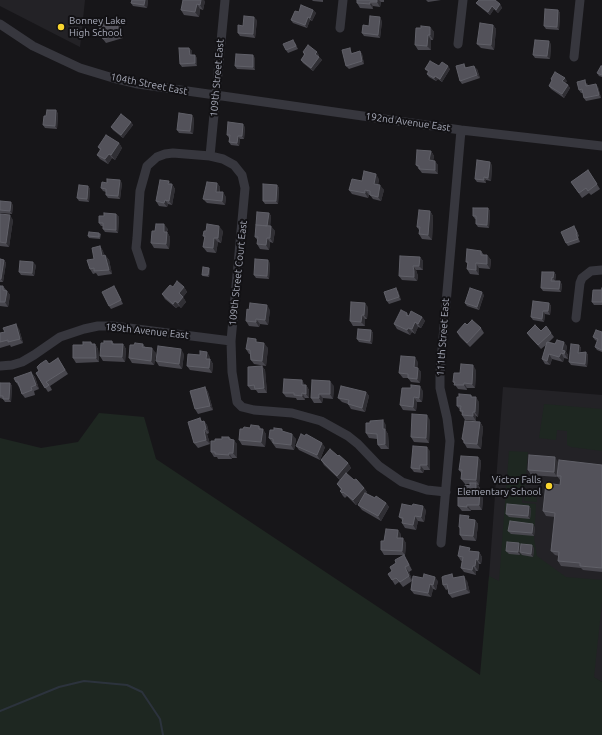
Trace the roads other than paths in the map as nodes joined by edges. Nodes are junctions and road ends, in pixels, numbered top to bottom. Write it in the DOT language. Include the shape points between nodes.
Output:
graph roads {
  1 [pos="225,0"];
  2 [pos="343,0"];
  3 [pos="463,0"];
  4 [pos="580,0"];
  5 [pos="0,24"];
  6 [pos="340,28"];
  7 [pos="458,44"];
  8 [pos="574,57"];
  9 [pos="215,96"];
  10 [pos="461,130"];
  11 [pos="602,146"];
  12 [pos="210,156"];
  13 [pos="142,266"];
  14 [pos="600,270"];
  15 [pos="576,318"];
  16 [pos="231,341"];
  17 [pos="0,366"];
  18 [pos="446,492"];
  19 [pos="441,543"];
  1 -- 9 [label="street, 109th Street East"];
  2 -- 6 [label="street"];
  3 -- 7 [label="street"];
  4 -- 8 [label="street"];
  5 -- 9 [label="street, 104th Street East" via="33,46 97,74 138,84"];
  9 -- 10 [label="street, 192nd Avenue East"];
  9 -- 12 [label="street, 109th Street East"];
  10 -- 11 [label="street, 192nd Avenue East"];
  10 -- 18 [label="street, 111th Street East" via="440,373 440,388 450,441"];
  12 -- 13 [label="street, 109th Street Court East" via="165,154 147,166 140,191 136,248"];
  12 -- 16 [label="street, 109th Street Court East" via="234,164 242,175 245,188"];
  14 -- 15 [label="street" via="586,274 580,283"];
  16 -- 17 [label="street, 189th Avenue East" via="98,326 60,337 22,362"];
  16 -- 18 [label="street, 109th Street Court East" via="235,391 237,402 242,407 292,413 321,421 348,436 379,466 402,482 427,490"];
  18 -- 19 [label="street, 111th Street East"];
}
